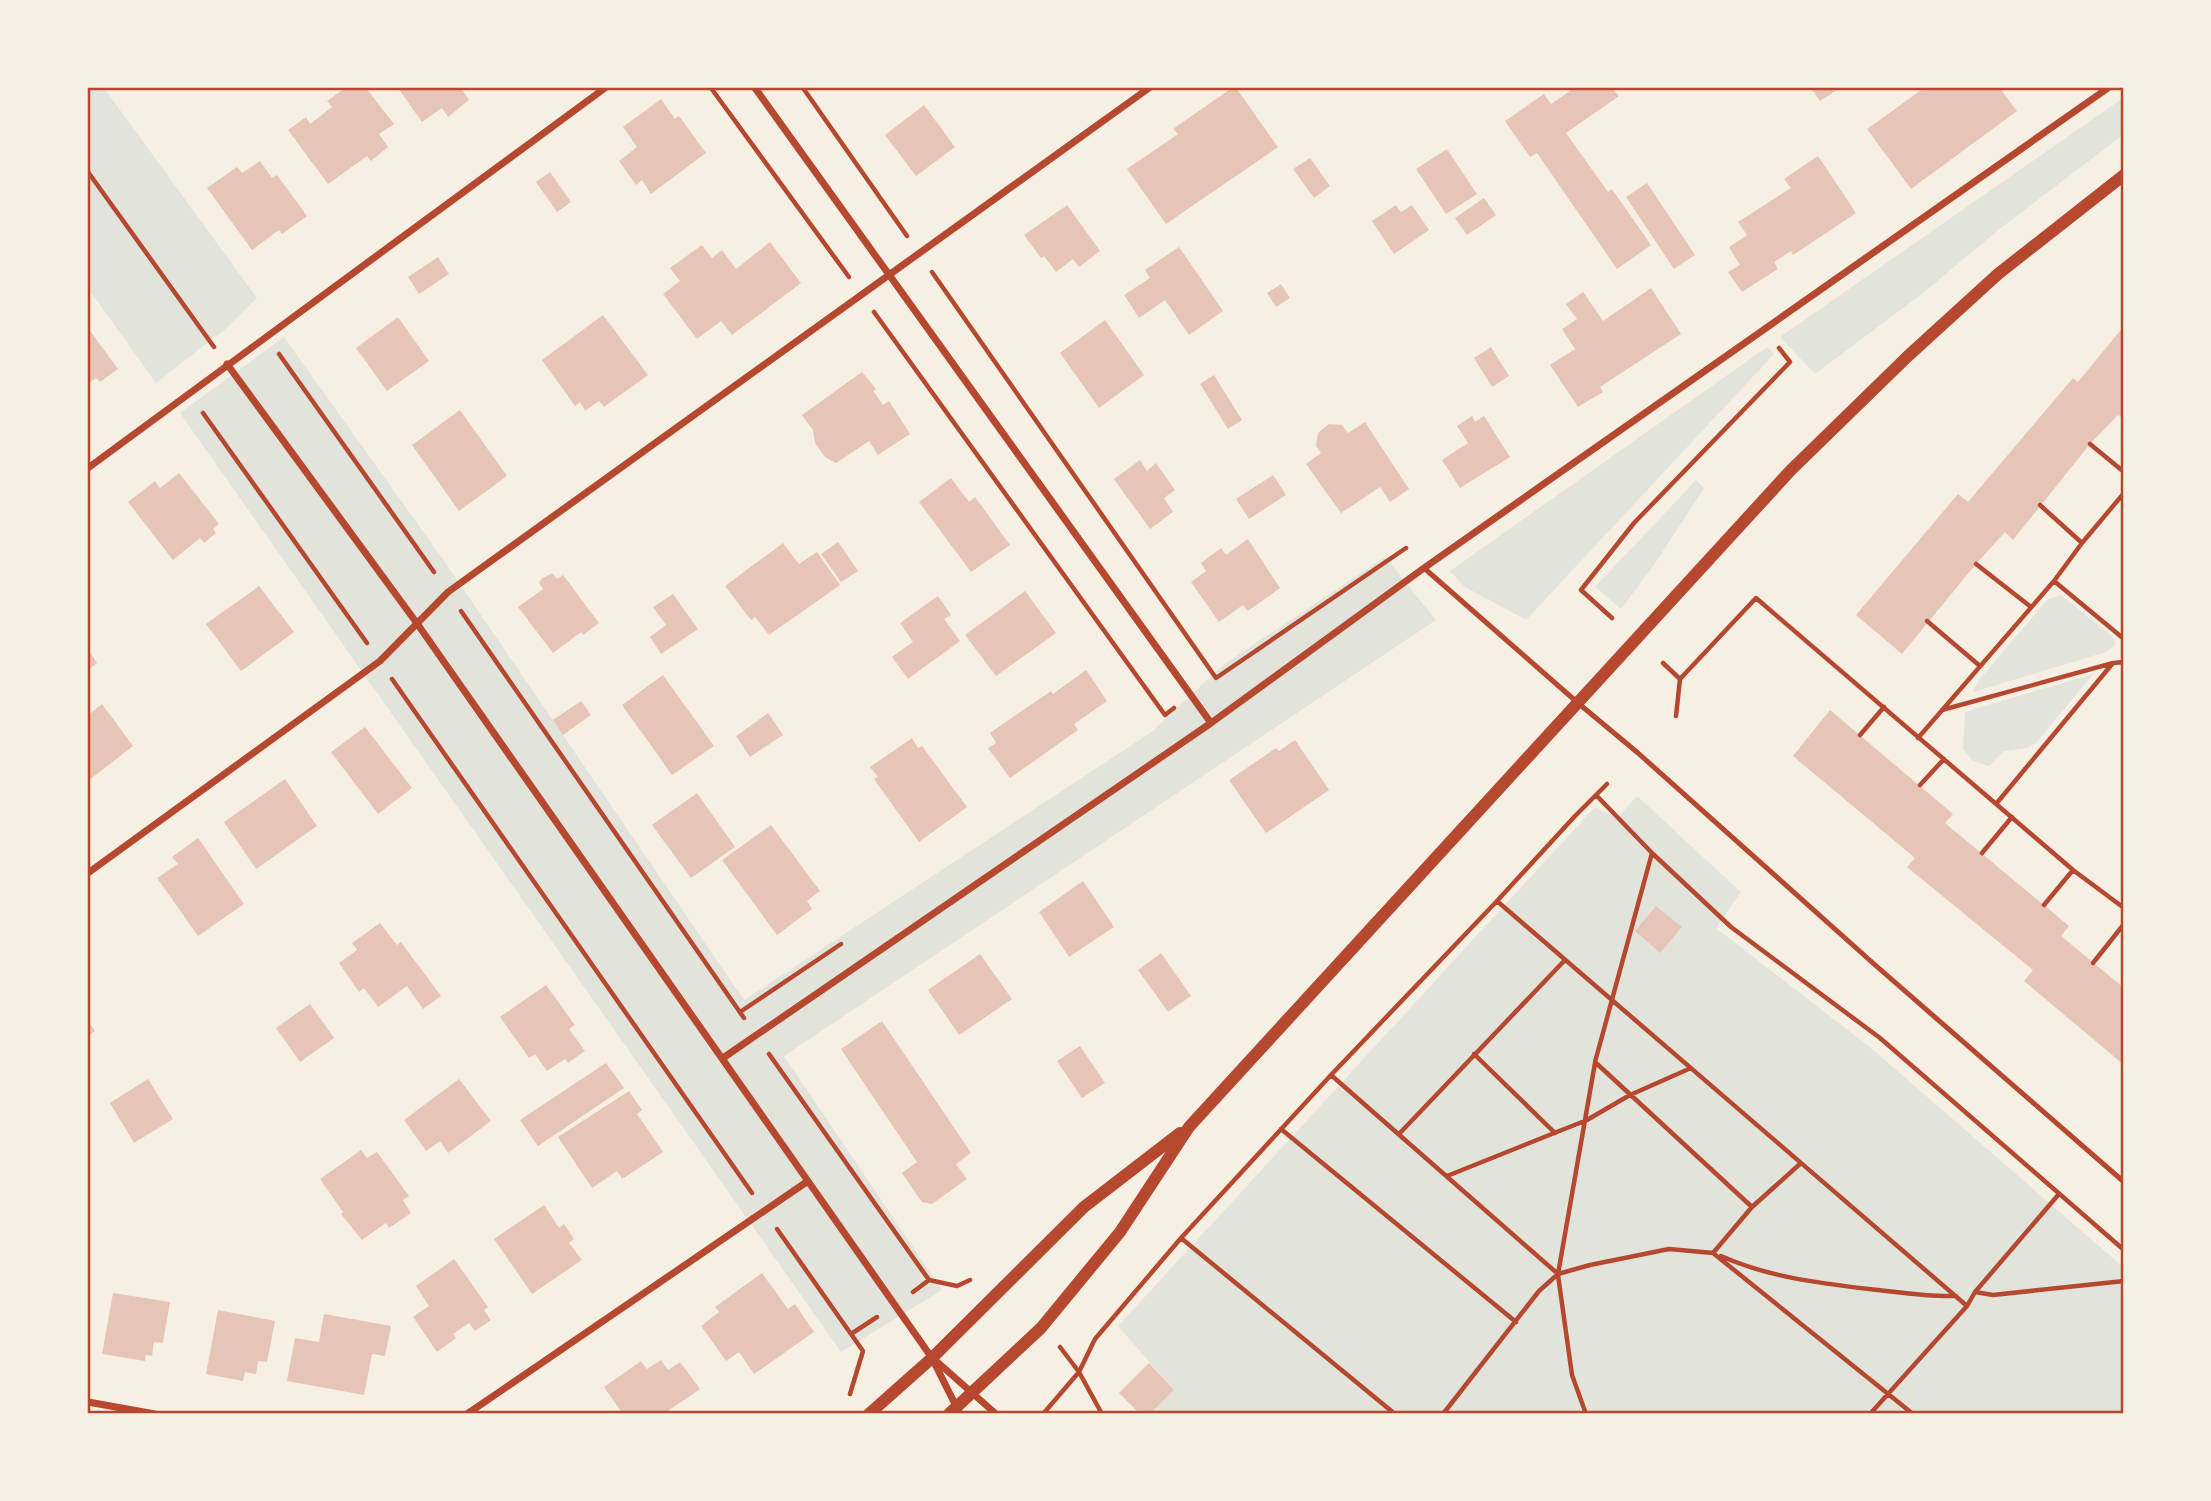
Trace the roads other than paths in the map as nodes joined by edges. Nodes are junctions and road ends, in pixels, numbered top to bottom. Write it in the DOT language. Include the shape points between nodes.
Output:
graph roads {
  1 [pos="605,88"];
  2 [pos="755,88"];
  3 [pos="1149,88"];
  4 [pos="2108,88"];
  5 [pos="2123,176"];
  6 [pos="891,275"];
  7 [pos="227,364"];
  8 [pos="88,468"];
  9 [pos="1424,568"];
  10 [pos="416,622"];
  11 [pos="1577,703"];
  12 [pos="1212,723"];
  13 [pos="88,873"];
  14 [pos="723,1059"];
  15 [pos="1188,1127"];
  16 [pos="808,1181"];
  17 [pos="2123,1182"];
  18 [pos="932,1358"];
  19 [pos="974,1392"];
  20 [pos="88,1402"];
  21 [pos="955,1412"];
  22 [pos="155,1413"];
  23 [pos="467,1413"];
  24 [pos="869,1413"];
  25 [pos="996,1413"];
  1 -- 7 [label="street"];
  2 -- 6 [label="street"];
  3 -- 6 [label="street"];
  4 -- 9 [label="street"];
  5 -- 11 [label="street" via="1998,274 1866,396 1791,470"];
  6 -- 10 [label="street" via="448,592"];
  6 -- 12 [label="street"];
  7 -- 8 [label="street"];
  7 -- 10 [label="street"];
  9 -- 11 [label="lane"];
  9 -- 12 [label="street"];
  10 -- 13 [label="street" via="380,661"];
  10 -- 14 [label="street"];
  11 -- 15 [label="street"];
  11 -- 17 [label="lane"];
  12 -- 14 [label="street"];
  14 -- 16 [label="street"];
  15 -- 18 [label="street" via="1084,1207"];
  15 -- 19 [label="street" via="1111,1242 1041,1328"];
  16 -- 18 [label="street"];
  16 -- 23 [label="street"];
  18 -- 19 [label="street"];
  18 -- 21 [label="street"];
  18 -- 24 [label="street"];
  19 -- 21 [label="street"];
  19 -- 25 [label="street"];
  20 -- 22 [label="street"];
}
